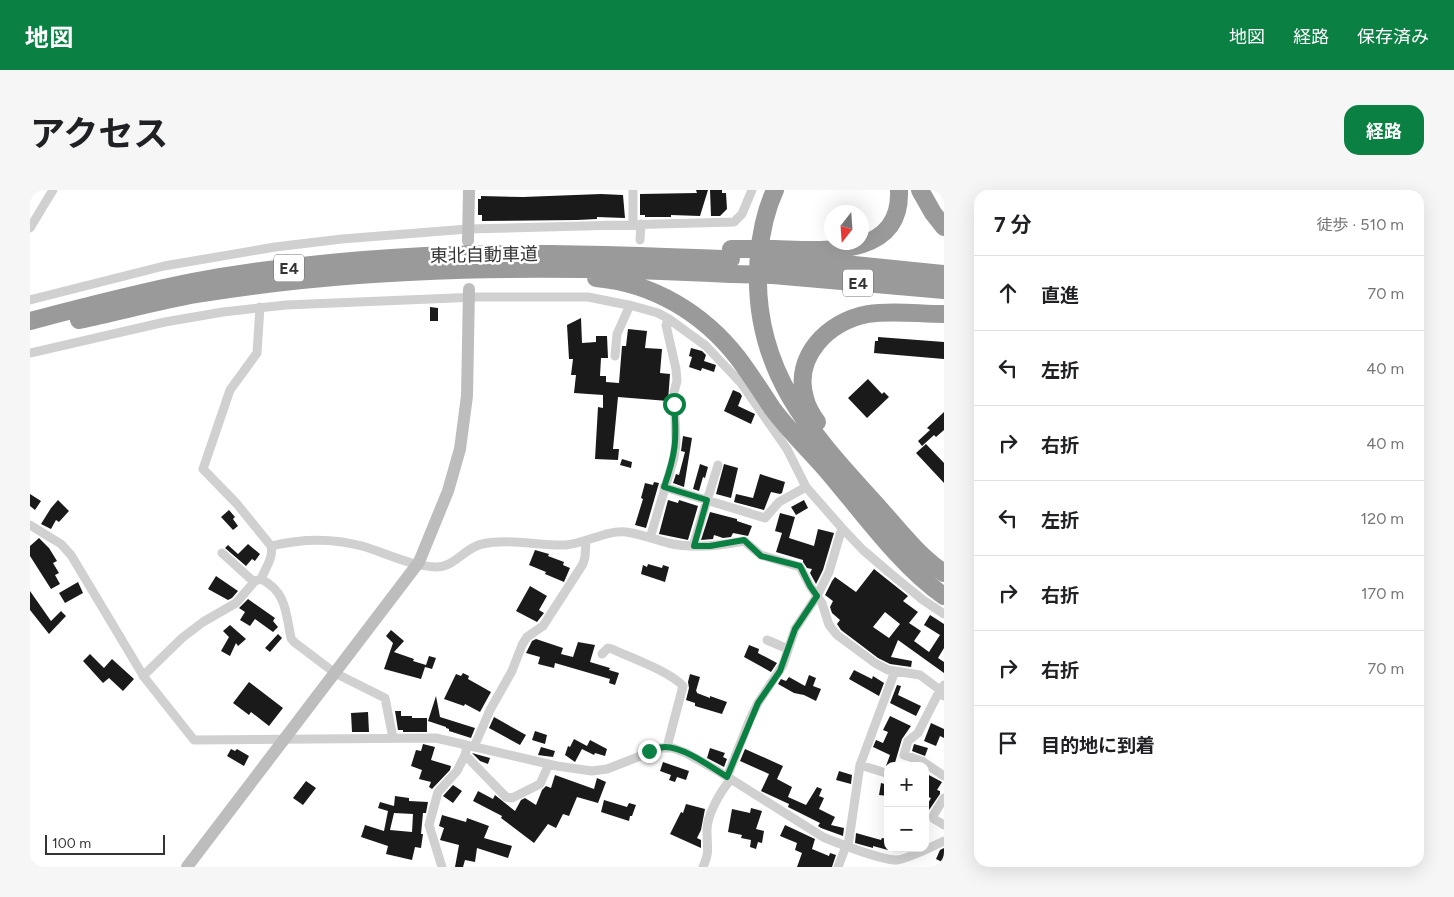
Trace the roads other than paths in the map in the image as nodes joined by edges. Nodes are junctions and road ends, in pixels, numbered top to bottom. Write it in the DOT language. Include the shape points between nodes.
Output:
graph roads {
  1 [pos="53,190"];
  2 [pos="469,190"];
  3 [pos="633,190"];
  4 [pos="752,190"];
  5 [pos="766,190"];
  6 [pos="775,190"];
  7 [pos="899,190"];
  8 [pos="920,190"];
  9 [pos="637,224"];
  10 [pos="944,227"];
  11 [pos="30,228"];
  12 [pos="468,235"];
  13 [pos="640,240"];
  14 [pos="731,261"];
  15 [pos="773,262"];
  16 [pos="426,271"];
  17 [pos="944,274"];
  18 [pos="944,290"];
  19 [pos="469,293"];
  20 [pos="638,293"];
  21 [pos="30,300"];
  22 [pos="633,306"];
  23 [pos="260,308"];
  24 [pos="944,314"];
  25 [pos="669,319"];
  26 [pos="30,321"];
  27 [pos="30,333"];
  28 [pos="30,354"];
  29 [pos="615,356"];
  30 [pos="807,446"];
  31 [pos="837,461"];
  32 [pos="718,465"];
  33 [pos="664,487"];
  34 [pos="806,487"];
  35 [pos="707,500"];
  36 [pos="30,525"];
  37 [pos="842,528"];
  38 [pos="650,538"];
  39 [pos="907,539"];
  40 [pos="586,541"];
  41 [pos="271,546"];
  42 [pos="694,546"];
  43 [pos="222,554"];
  44 [pos="899,555"];
  45 [pos="944,559"];
  46 [pos="417,564"];
  47 [pos="944,573"];
  48 [pos="257,581"];
  49 [pos="944,583"];
  50 [pos="817,596"];
  51 [pos="944,596"];
  52 [pos="944,614"];
  53 [pos="767,640"];
  54 [pos="788,649"];
  55 [pos="602,654"];
  56 [pos="895,672"];
  57 [pos="335,673"];
  58 [pos="143,676"];
  59 [pos="942,690"];
  60 [pos="286,738"];
  61 [pos="393,738"];
  62 [pos="470,746"];
  63 [pos="667,747"];
  64 [pos="465,755"];
  65 [pos="549,764"];
  66 [pos="860,764"];
  67 [pos="884,772"];
  68 [pos="944,776"];
  69 [pos="729,778"];
  70 [pos="944,798"];
  71 [pos="944,825"];
  72 [pos="944,841"];
  73 [pos="847,846"];
  74 [pos="192,865"];
  75 [pos="442,867"];
  76 [pos="703,867"];
  77 [pos="838,867"];
  1 -- 11 [label="street"];
  2 -- 12 [label="street"];
  3 -- 9 [label="street"];
  4 -- 9 [label="street" via="742,214 734,222"];
  5 -- 30 [label="highway" via="750,250 749,296 756,339 767,370"];
  6 -- 31 [label="highway" via="759,244 761,320 774,365 794,405"];
  7 -- 15 [label="highway" via="897,210 891,224 863,245"];
  8 -- 10 [label="highway"];
  9 -- 12 [label="street"];
  9 -- 13 [label="street"];
  12 -- 21 [label="street" via="342,239 275,247 164,266"];
  14 -- 15 [label="highway, 東北自動車道 / E4"];
  14 -- 16 [label="highway, 東北自動車道 / E4" via="647,270"];
  14 -- 26 [label="highway, 東北自動車道 / E4" via="554,254 426,256 340,262 193,282"];
  15 -- 17 [label="highway, 東北自動車道 / E4" via="854,265"];
  15 -- 18 [label="highway, 東北自動車道 / E4"];
  16 -- 27 [label="highway, 東北自動車道 / E4" via="265,284 195,294"];
  16 -- 30 [label="highway" via="554,275 604,279 644,287 695,315 720,338 737,356 773,408"];
  19 -- 22 [label="street" via="588,297"];
  19 -- 23 [label="street"];
  19 -- 46 [label="street" via="467,396 460,450 448,491"];
  20 -- 22 [label="street"];
  22 -- 25 [label="street"];
  22 -- 29 [label="street" via="617,334"];
  23 -- 28 [label="street" via="204,314"];
  23 -- 41 [label="street" via="257,353 230,390 203,469"];
  24 -- 31 [label="highway" via="867,314 835,327 820,338 805,362 802,385 805,399"];
  25 -- 33 [label="street" via="666,326 676,369 676,429 674,458"];
  25 -- 34 [label="street" via="706,346 741,383 788,449"];
  30 -- 44 [label="highway"];
  31 -- 39 [label="highway"];
  32 -- 35 [label="street"];
  33 -- 35 [label="street"];
  33 -- 38 [label="street"];
  34 -- 35 [label="street" via="778,502 764,518"];
  34 -- 37 [label="street"];
  35 -- 42 [label="street"];
  36 -- 58 [label="street" via="61,544 71,555"];
  37 -- 50 [label="street" via="829,572"];
  37 -- 52 [label="street" via="862,550"];
  38 -- 40 [label="street" via="617,532"];
  38 -- 42 [label="street"];
  39 -- 45 [label="highway"];
  39 -- 47 [label="highway"];
  40 -- 46 [label="street" via="557,546 491,542 473,546 444,566"];
  40 -- 62 [label="street" via="583,564 543,626 527,637 522,645 512,671"];
  41 -- 46 [label="street" via="319,540 344,542"];
  41 -- 48 [label="street" via="273,552"];
  42 -- 50 [label="street" via="744,540 761,556 800,566"];
  43 -- 48 [label="street"];
  44 -- 49 [label="highway"];
  44 -- 51 [label="highway"];
  46 -- 57 [label="street"];
  48 -- 57 [label="street" via="268,583 281,596 294,642"];
  48 -- 58 [label="street" via="236,603 188,632"];
  50 -- 54 [label="street" via="795,629"];
  50 -- 56 [label="street" via="829,626 837,635 875,663"];
  53 -- 54 [label="street"];
  54 -- 69 [label="street" via="780,671 750,719"];
  55 -- 63 [label="street" via="608,648 612,649 683,686"];
  56 -- 59 [label="street" via="920,675"];
  56 -- 66 [label="street"];
  57 -- 60 [label="street"];
  57 -- 61 [label="street" via="385,698"];
  58 -- 60 [label="street" via="194,740"];
  59 -- 68 [label="street" via="918,732 908,742 904,755 922,761"];
  60 -- 61 [label="street"];
  60 -- 74 [label="street"];
  61 -- 62 [label="street" via="436,738"];
  62 -- 64 [label="street"];
  62 -- 65 [label="street"];
  63 -- 65 [label="street" via="599,771"];
  63 -- 69 [label="street" via="686,753"];
  64 -- 65 [label="street" via="506,797 512,798 540,784"];
  64 -- 75 [label="street" via="457,771 438,792 430,824"];
  66 -- 67 [label="street"];
  66 -- 73 [label="street"];
  69 -- 73 [label="street" via="823,837"];
  69 -- 76 [label="street" via="715,802 706,831 709,852"];
  70 -- 71 [label="street" via="933,816"];
  72 -- 73 [label="street" via="898,860"];
  73 -- 77 [label="street"];
}
